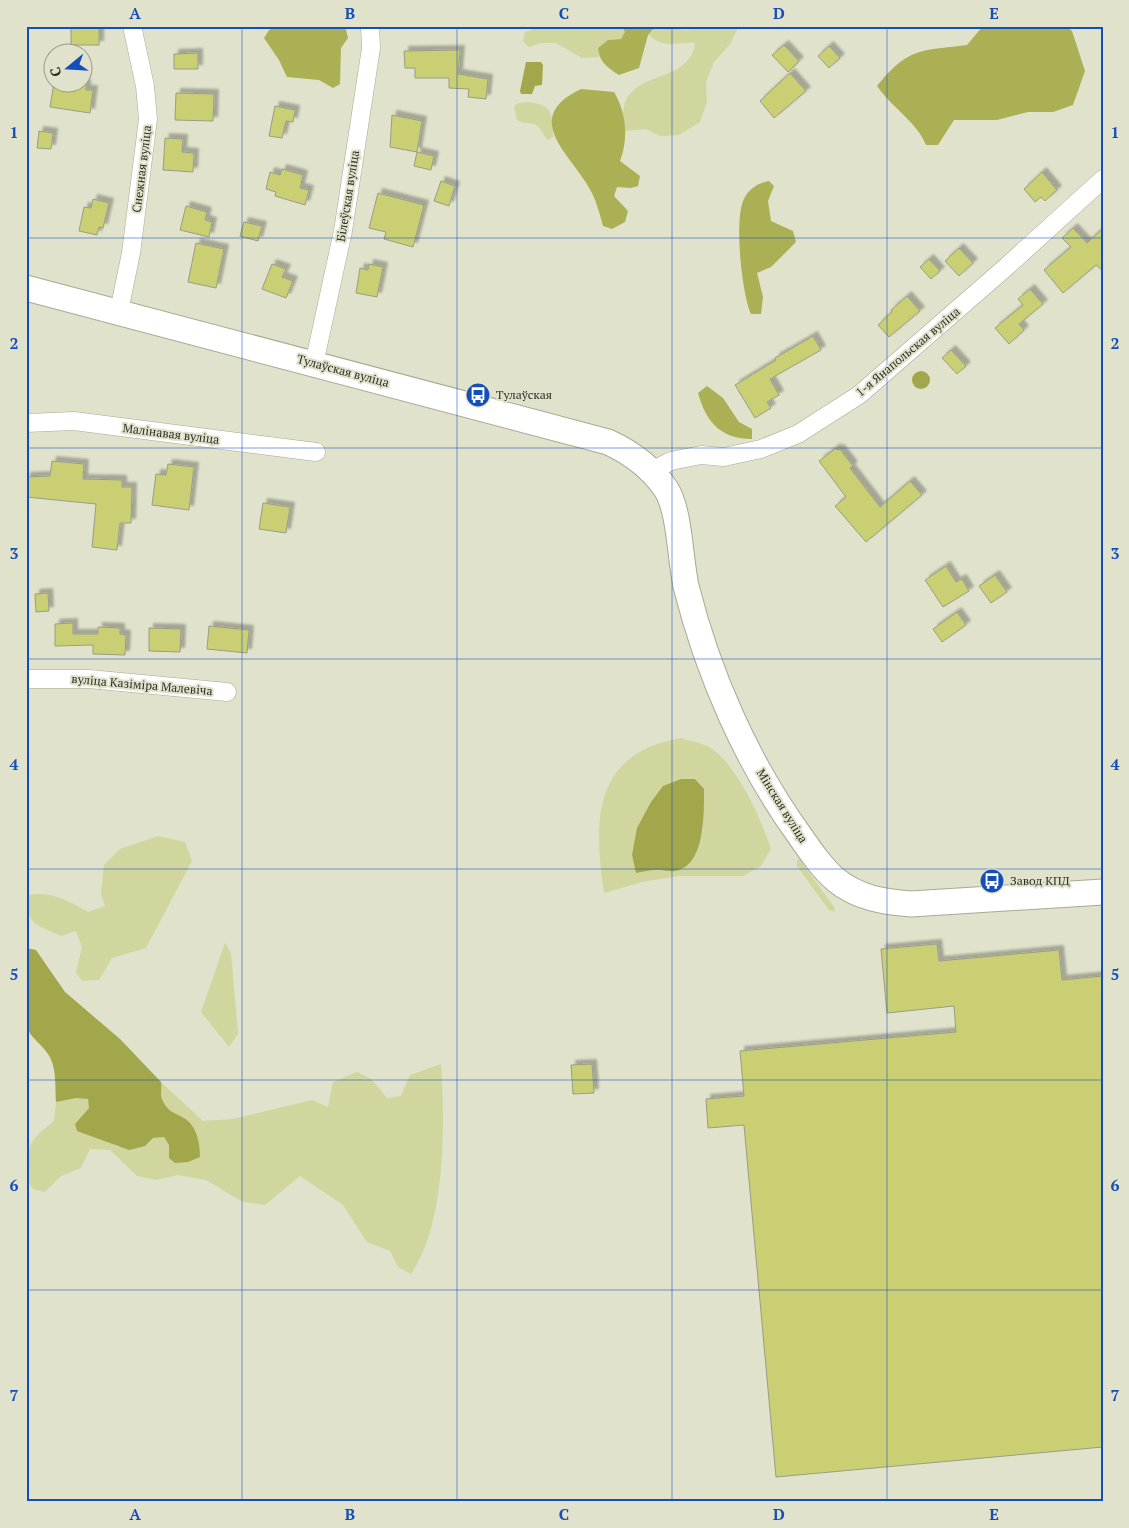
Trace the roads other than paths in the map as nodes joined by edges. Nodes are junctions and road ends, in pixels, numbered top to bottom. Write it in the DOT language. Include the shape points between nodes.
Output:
graph roads {
  1 [pos="132,26"];
  2 [pos="370,26"];
  3 [pos="1103,179"];
  4 [pos="26,288"];
  5 [pos="119,311"];
  6 [pos="314,364"];
  7 [pos="26,423"];
  8 [pos="316,452"];
  9 [pos="652,471"];
  10 [pos="26,679"];
  11 [pos="227,692"];
  12 [pos="1103,892"];
  1 -- 5 [label="street, Снежная вуліца" via="145,86 148,119 131,253"];
  2 -- 6 [label="street, Білеўская вуліца" via="371,48 343,232"];
  3 -- 9 [label="street, 1-я Янапольская вуліца" via="859,395 798,434 761,449 724,457 701,455 671,461"];
  4 -- 5 [label="main road, Тулаўская вуліца"];
  5 -- 6 [label="main road, Тулаўская вуліца"];
  6 -- 9 [label="main road, Тулаўская вуліца" via="608,442 631,453"];
  7 -- 8 [label="street, Малінавая вуліца" via="74,421"];
  9 -- 12 [label="main road, Мінская вуліца" via="667,491 673,508 686,584 699,629 742,738 794,828 836,880 855,892 884,902 911,904"];
  10 -- 11 [label="street, вуліца Казіміра Малевіча" via="89,679"];
}
